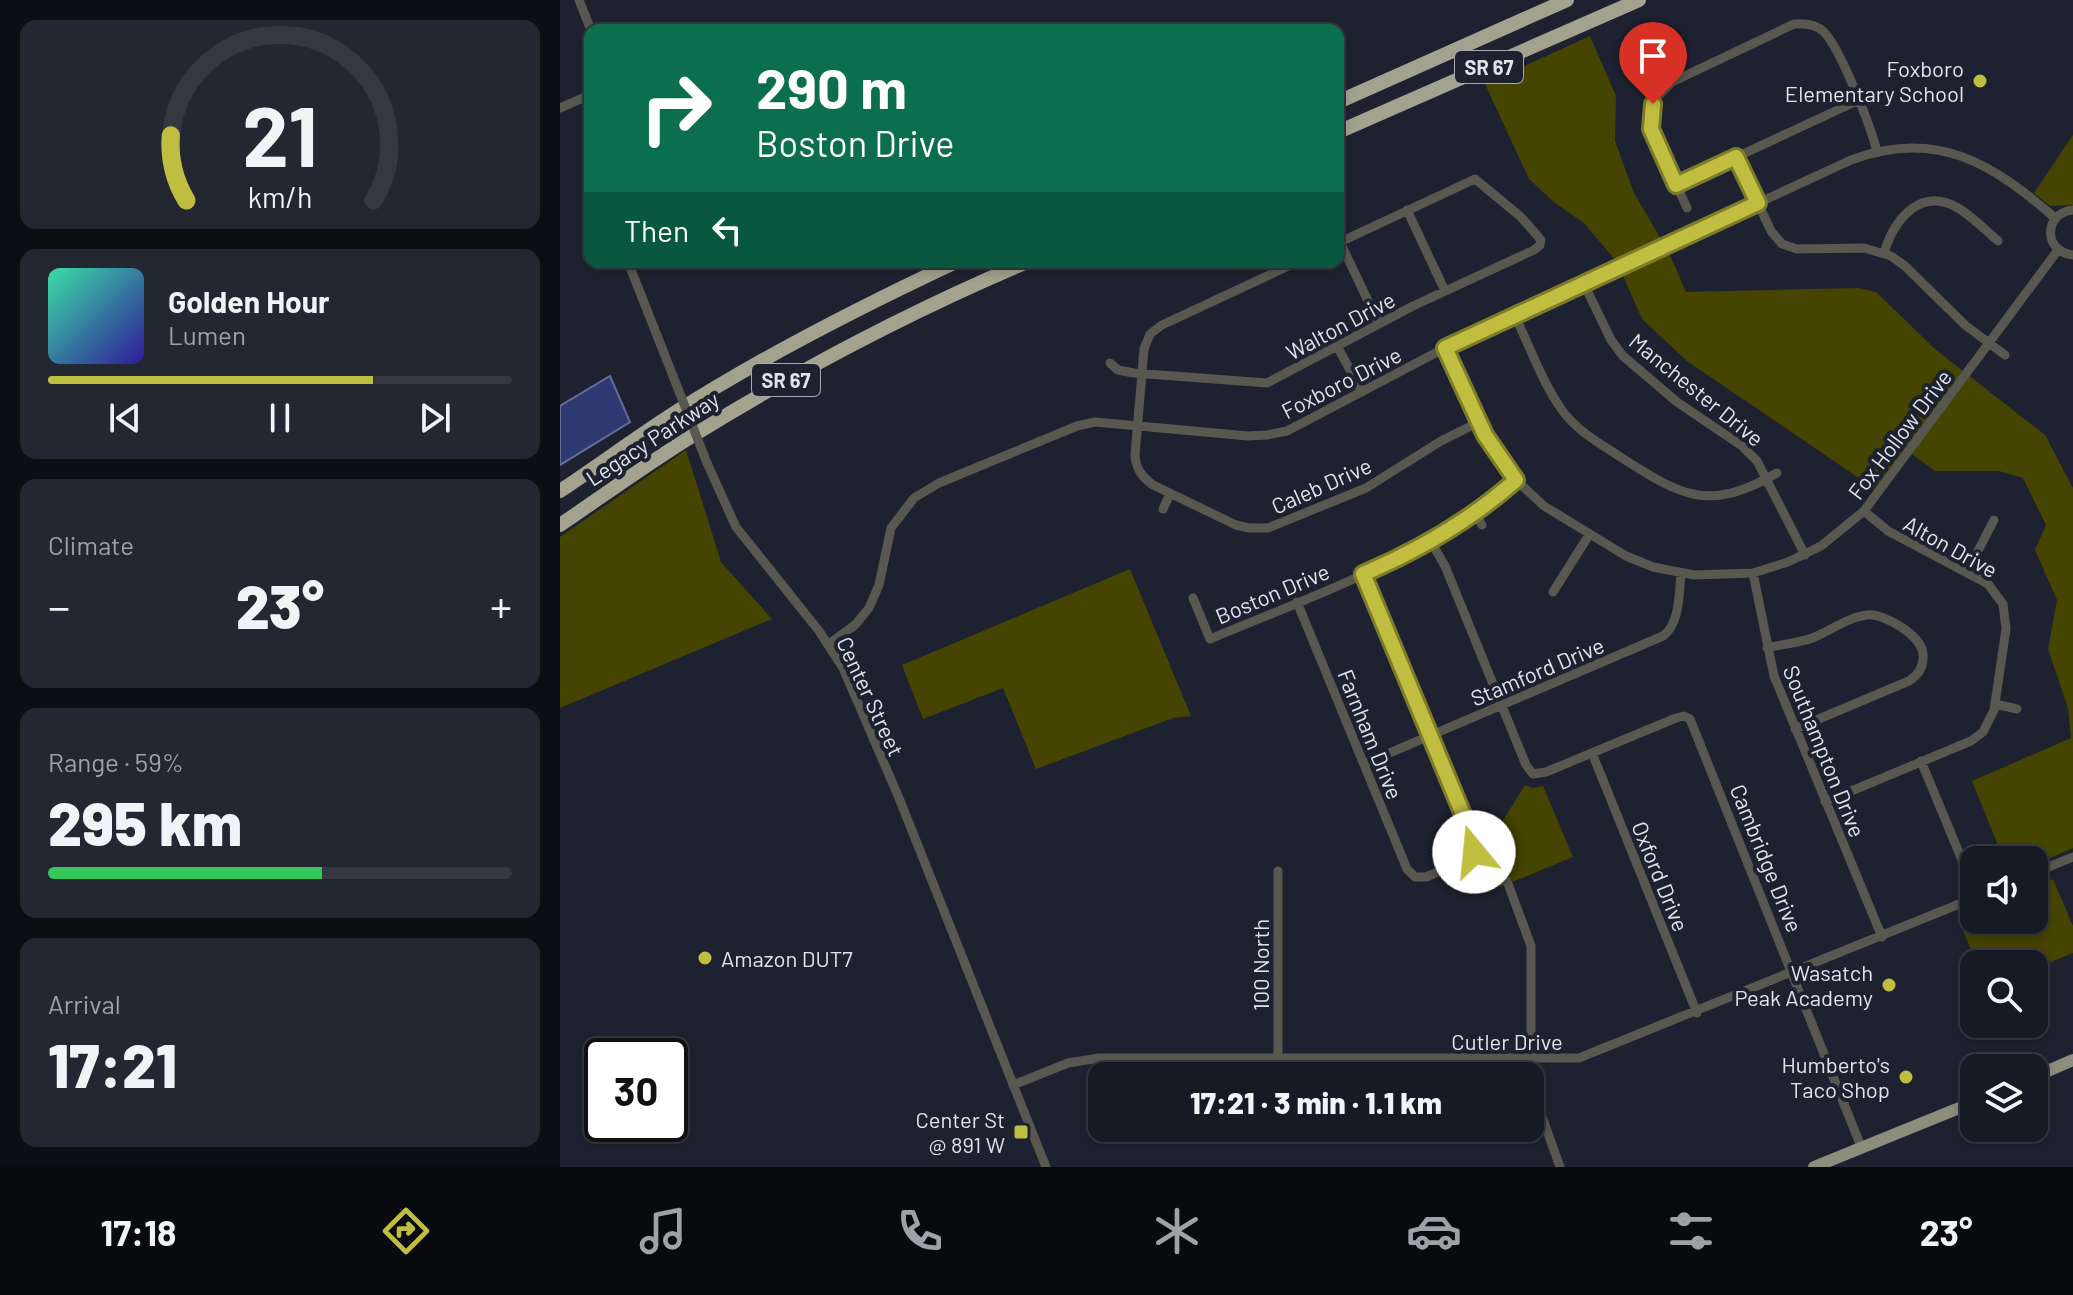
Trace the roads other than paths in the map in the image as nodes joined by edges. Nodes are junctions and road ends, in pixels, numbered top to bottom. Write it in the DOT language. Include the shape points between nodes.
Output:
graph roads {
  1 [pos="579,0"];
  2 [pos="1567,0"];
  3 [pos="1639,0"];
  4 [pos="589,24"];
  5 [pos="584,98"];
  6 [pos="1344,99"];
  7 [pos="1859,100"];
  8 [pos="560,108"];
  9 [pos="1344,129"];
  10 [pos="1877,152"];
  11 [pos="1736,157"];
  12 [pos="1676,185"];
  13 [pos="1758,203"];
  14 [pos="1687,208"];
  15 [pos="1407,210"];
  16 [pos="2073,210"];
  17 [pos="2055,218"];
  18 [pos="1344,240"];
  19 [pos="1998,241"];
  20 [pos="2058,250"];
  21 [pos="1344,252"];
  22 [pos="1884,253"];
  23 [pos="2073,255"];
  24 [pos="630,268"];
  25 [pos="943,268"];
  26 [pos="1014,268"];
  27 [pos="1284,268"];
  28 [pos="1584,284"];
  29 [pos="1445,291"];
  30 [pos="1515,316"];
  31 [pos="1379,324"];
  32 [pos="1989,343"];
  33 [pos="1337,346"];
  34 [pos="1445,348"];
  35 [pos="2005,355"];
  36 [pos="1110,363"];
  37 [pos="1142,374"];
  38 [pos="1362,392"];
  39 [pos="1479,422"];
  40 [pos="1137,426"];
  41 [pos="1772,476"];
  42 [pos="1516,480"];
  43 [pos="560,491"];
  44 [pos="1170,494"];
  45 [pos="1163,509"];
  46 [pos="1864,511"];
  47 [pos="1474,512"];
  48 [pos="1994,520"];
  49 [pos="560,525"];
  50 [pos="1482,525"];
  51 [pos="1589,535"];
  52 [pos="1430,540"];
  53 [pos="1805,555"];
  54 [pos="1967,572"];
  55 [pos="1681,573"];
  56 [pos="1753,573"];
  57 [pos="1363,574"];
  58 [pos="1553,592"];
  59 [pos="1193,598"];
  60 [pos="1297,602"];
  61 [pos="2007,617"];
  62 [pos="2018,617"];
  63 [pos="829,644"];
  64 [pos="1767,648"];
  65 [pos="1995,704"];
  66 [pos="1502,706"];
  67 [pos="2017,709"];
  68 [pos="1795,729"];
  69 [pos="1430,736"];
  70 [pos="1592,753"];
  71 [pos="1921,761"];
  72 [pos="1364,764"];
  73 [pos="1825,802"];
  74 [pos="1960,855"];
  75 [pos="2073,857"];
  76 [pos="2048,867"];
  77 [pos="1278,871"];
  78 [pos="1507,881"];
  79 [pos="1960,904"];
  80 [pos="1882,937"];
  81 [pos="1794,973"];
  82 [pos="1697,1013"];
  83 [pos="1278,1059"];
  84 [pos="1531,1060"];
  85 [pos="2073,1060"];
  86 [pos="2048,1071"];
  87 [pos="1013,1085"];
  88 [pos="1960,1108"];
  89 [pos="1862,1149"];
  90 [pos="1046,1167"];
  91 [pos="1560,1167"];
  92 [pos="1814,1167"];
  1 -- 4 [label="street"];
  2 -- 6 [label="highway, SR 67"];
  3 -- 9 [label="highway, SR 67"];
  5 -- 8 [label="street"];
  7 -- 10 [label="street"];
  7 -- 11 [label="street"];
  7 -- 12 [label="street" via="1825,33 1809,24 1790,26 1676,80 1658,95 1651,109 1651,129"];
  10 -- 13 [label="street, Foxboro Drive"];
  10 -- 17 [label="street, Foxboro Drive" via="1921,148 1970,158 2003,176"];
  11 -- 12 [label="street"];
  11 -- 13 [label="street"];
  12 -- 14 [label="street"];
  13 -- 22 [label="street" via="1773,235 1790,248"];
  13 -- 28 [label="street, Foxboro Drive"];
  15 -- 18 [label="street"];
  15 -- 29 [label="street"];
  15 -- 29 [label="street, Walton Drive" via="1475,179 1538,234 1541,242 1536,249"];
  16 -- 17 [label="street"];
  17 -- 20 [label="street" via="2049,232"];
  19 -- 22 [label="street" via="1955,207 1930,203 1903,215"];
  20 -- 23 [label="street"];
  20 -- 32 [label="street, Fox Hollow Drive"];
  21 -- 31 [label="street"];
  22 -- 32 [label="street"];
  24 -- 63 [label="street, Center Street, bridge" via="729,515"];
  25 -- 43 [label="highway, Legacy Parkway / SR 67" via="783,349"];
  26 -- 49 [label="highway, Legacy Parkway / SR 67" via="798,374 690,437"];
  27 -- 37 [label="street" via="1158,327 1145,343"];
  28 -- 30 [label="street, Foxboro Drive"];
  28 -- 41 [label="street, Manchester Drive" via="1619,351 1677,402 1747,450"];
  29 -- 31 [label="street, Walton Drive"];
  30 -- 34 [label="street, Foxboro Drive"];
  30 -- 41 [label="street" via="1568,418 1650,476 1677,491 1709,496 1736,492"];
  31 -- 33 [label="street, Walton Drive"];
  32 -- 35 [label="street"];
  32 -- 46 [label="street, Fox Hollow Drive"];
  33 -- 37 [label="street, Walton Drive" via="1262,383"];
  33 -- 38 [label="street"];
  34 -- 38 [label="street, Foxboro Drive"];
  34 -- 39 [label="street, Fox Hollow Drive"];
  36 -- 37 [label="street, Walton Drive" via="1123,372"];
  37 -- 40 [label="street"];
  38 -- 40 [label="street, Foxboro Drive" via="1274,435"];
  39 -- 42 [label="street, Fox Hollow Drive"];
  39 -- 44 [label="street, Caleb Drive" via="1366,488 1268,528 1236,525"];
  40 -- 44 [label="street, Caleb Drive" via="1137,469"];
  40 -- 63 [label="street, Foxboro Drive" via="1081,424 921,493 891,528 869,608"];
  41 -- 53 [label="street, Manchester Drive"];
  42 -- 47 [label="street, Boston Drive"];
  42 -- 51 [label="street, Fox Hollow Drive"];
  44 -- 45 [label="street"];
  46 -- 53 [label="street, Fox Hollow Drive"];
  46 -- 54 [label="street, Alton Drive" via="1888,531"];
  47 -- 50 [label="street"];
  47 -- 52 [label="street, Boston Drive"];
  48 -- 54 [label="street"];
  51 -- 55 [label="street, Fox Hollow Drive" via="1638,562"];
  51 -- 58 [label="street"];
  52 -- 57 [label="street, Boston Drive"];
  52 -- 66 [label="street"];
  53 -- 56 [label="street, Fox Hollow Drive"];
  54 -- 61 [label="street, Alton Drive" via="1997,593"];
  55 -- 56 [label="street, Fox Hollow Drive"];
  55 -- 66 [label="street, Stamford Drive" via="1674,622 1667,633"];
  56 -- 64 [label="street, Southampton Drive"];
  57 -- 60 [label="street, Boston Drive"];
  57 -- 69 [label="street"];
  59 -- 60 [label="street, Boston Drive" via="1210,639"];
  60 -- 72 [label="street, Farnham Drive"];
  61 -- 62 [label="street"];
  61 -- 65 [label="street"];
  63 -- 87 [label="street, Center Street" via="894,786"];
  64 -- 68 [label="street, Southampton Drive"];
  64 -- 68 [label="street" via="1811,638 1869,615 1909,632 1921,646 1921,669 1909,681"];
  65 -- 67 [label="street"];
  65 -- 71 [label="street" via="1991,720 1975,738"];
  66 -- 69 [label="street, Stamford Drive"];
  66 -- 70 [label="street" via="1533,774"];
  68 -- 73 [label="street, Southampton Drive"];
  69 -- 72 [label="street, Stamford Drive"];
  69 -- 72 [label="street, Farnham Drive" via="1474,852 1426,877 1415,877 1407,869"];
  70 -- 81 [label="street, Cambridge Drive" via="1688,716"];
  70 -- 82 [label="street, Oxford Drive"];
  71 -- 73 [label="street"];
  71 -- 74 [label="street"];
  73 -- 80 [label="street, Southampton Drive"];
  75 -- 76 [label="street"];
  77 -- 83 [label="street, 100 North"];
  78 -- 84 [label="street" via="1531,946"];
  79 -- 80 [label="street, Cutler Drive"];
  80 -- 81 [label="street, Cutler Drive"];
  81 -- 82 [label="street, Cutler Drive"];
  81 -- 89 [label="street, Cambridge Drive"];
  82 -- 84 [label="street, Cutler Drive" via="1587,1056"];
  83 -- 84 [label="street, Cutler Drive"];
  83 -- 87 [label="street, Cutler Drive" via="1091,1058"];
  84 -- 91 [label="street" via="1537,1107"];
  85 -- 86 [label="main road"];
  87 -- 90 [label="street, Center Street"];
  88 -- 89 [label="main road"];
  89 -- 92 [label="main road"];
}
